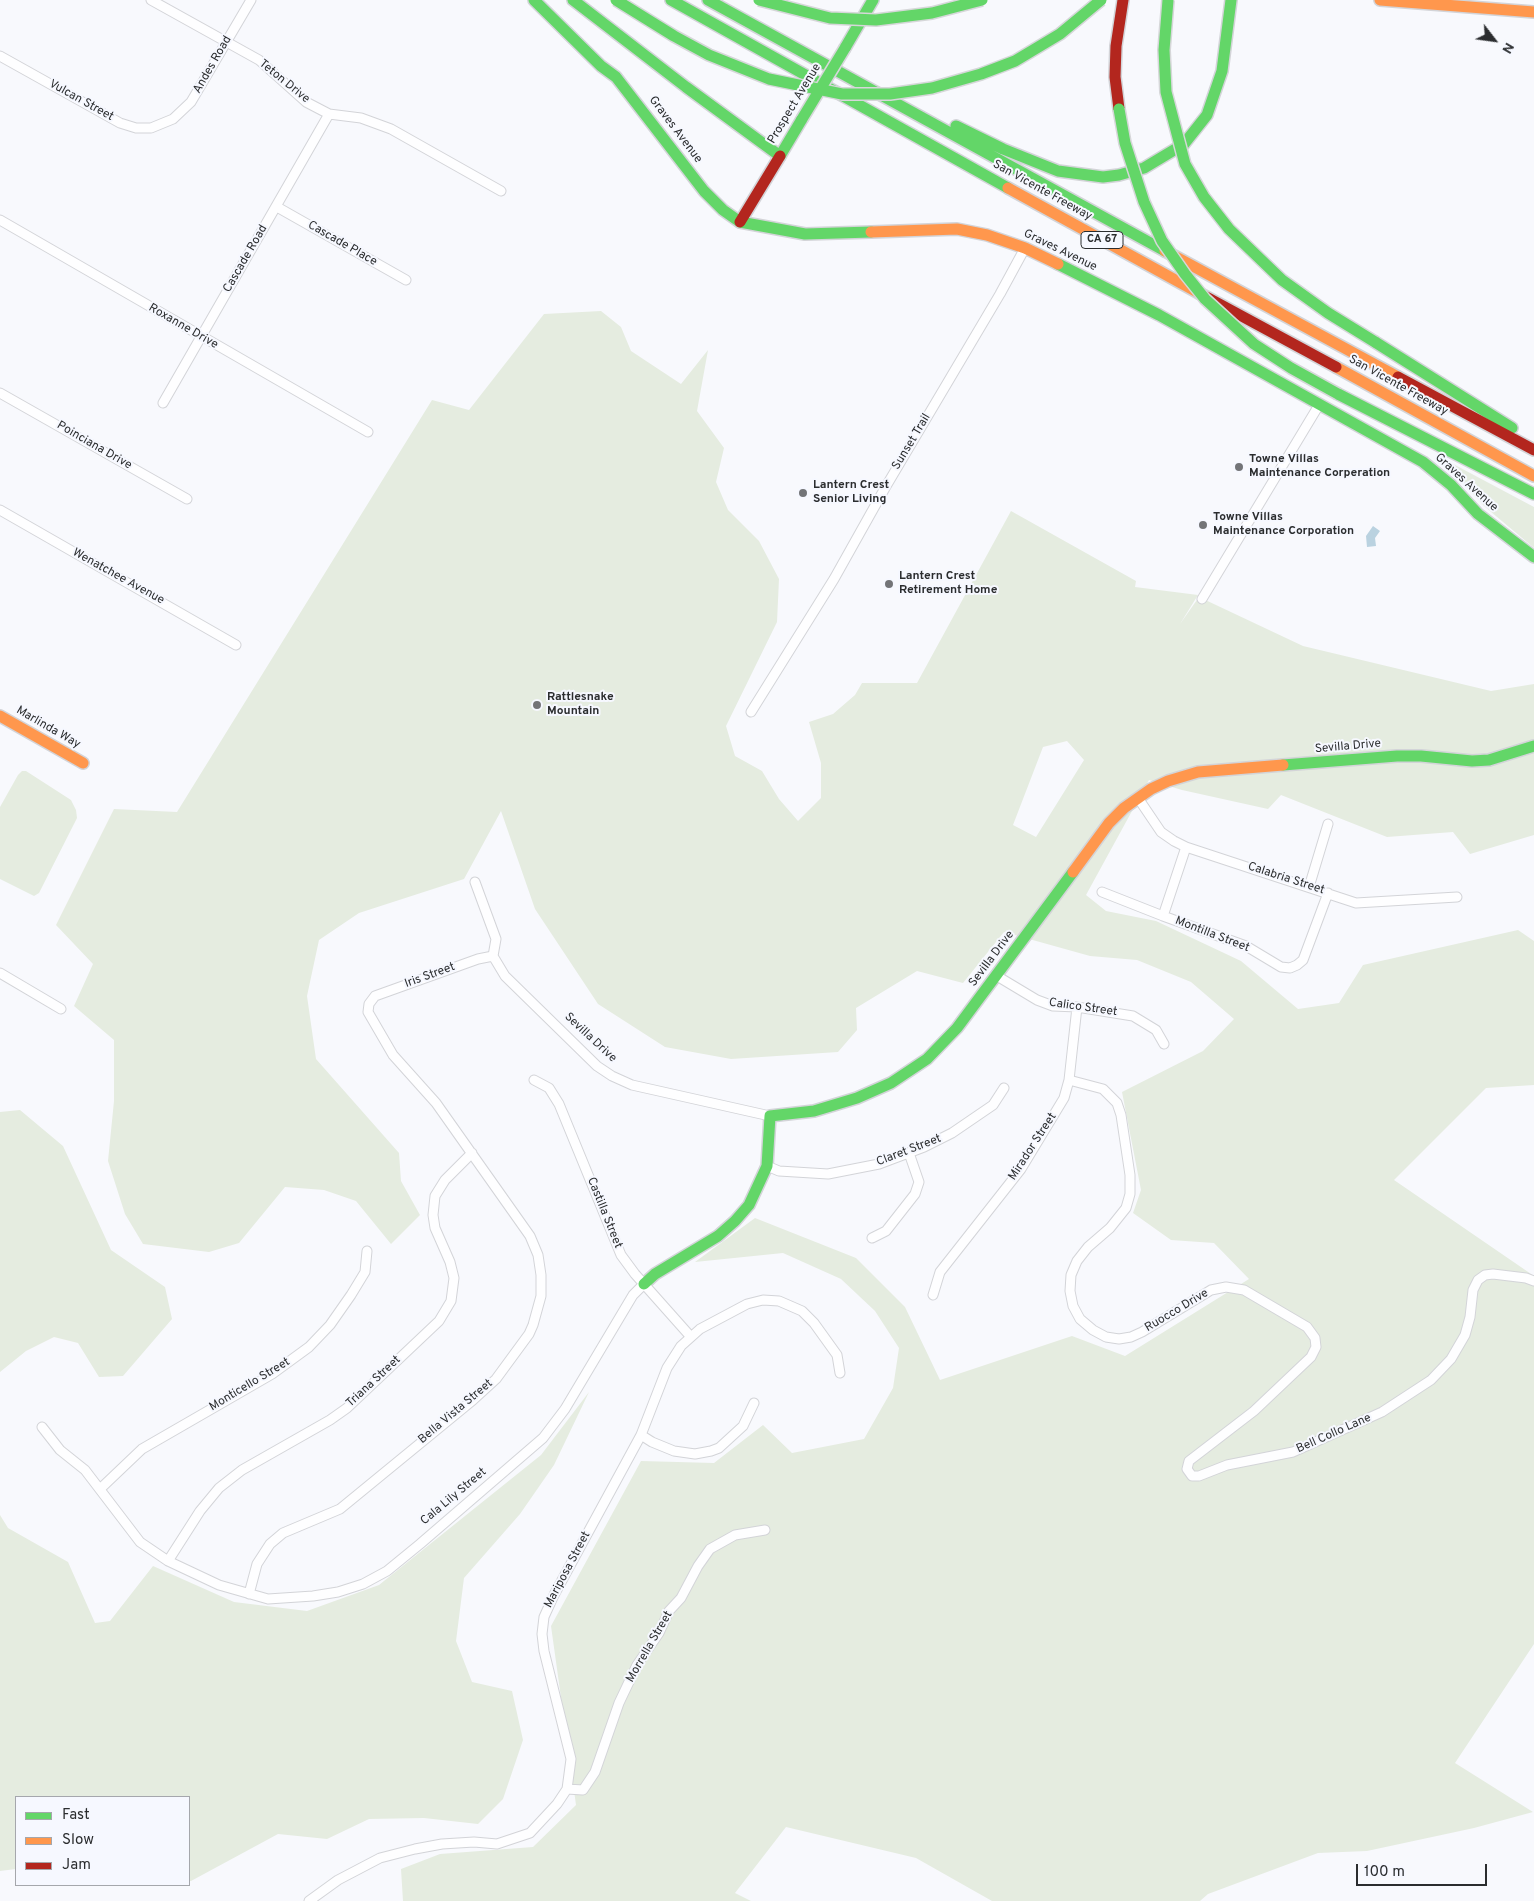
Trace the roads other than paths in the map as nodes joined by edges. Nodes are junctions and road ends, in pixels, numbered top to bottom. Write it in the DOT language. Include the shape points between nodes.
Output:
graph roads {
  1 [pos="151,0"];
  2 [pos="251,0"];
  3 [pos="534,0"];
  4 [pos="572,0"];
  5 [pos="616,0"];
  6 [pos="671,0"];
  7 [pos="708,0"];
  8 [pos="759,0"];
  9 [pos="873,0"];
  10 [pos="982,0"];
  11 [pos="1101,0"];
  12 [pos="1123,0"];
  13 [pos="1168,0"];
  14 [pos="1231,0"];
  15 [pos="1380,0"];
  16 [pos="1466,3"];
  17 [pos="1534,12"];
  18 [pos="227,42"];
  19 [pos="806,54"];
  20 [pos="0,56"];
  21 [pos="329,114"];
  22 [pos="166,122"];
  23 [pos="780,156"];
  24 [pos="501,192"];
  25 [pos="277,206"];
  26 [pos="0,220"];
  27 [pos="740,222"];
  28 [pos="1025,248"];
  29 [pos="406,280"];
  30 [pos="201,337"];
  31 [pos="0,393"];
  32 [pos="163,403"];
  33 [pos="1319,404"];
  34 [pos="368,432"];
  35 [pos="1534,449"];
  36 [pos="1534,476"];
  37 [pos="1534,494"];
  38 [pos="188,499"];
  39 [pos="0,510"];
  40 [pos="1534,557"];
  41 [pos="1202,599"];
  42 [pos="236,645"];
  43 [pos="751,712"];
  44 [pos="0,716"];
  45 [pos="1534,746"];
  46 [pos="83,763"];
  47 [pos="1138,798"];
  48 [pos="1328,824"];
  49 [pos="1186,846"];
  50 [pos="475,882"];
  51 [pos="1309,887"];
  52 [pos="1102,892"];
  53 [pos="1328,893"];
  54 [pos="1457,897"];
  55 [pos="1163,916"];
  56 [pos="493,956"];
  57 [pos="0,973"];
  58 [pos="997,976"];
  59 [pos="370,1004"];
  60 [pos="1078,1007"];
  61 [pos="60,1009"];
  62 [pos="1164,1044"];
  63 [pos="534,1080"];
  64 [pos="1069,1080"];
  65 [pos="1004,1088"];
  66 [pos="770,1116"];
  67 [pos="472,1153"];
  68 [pos="909,1153"];
  69 [pos="767,1166"];
  70 [pos="872,1238"];
  71 [pos="367,1251"];
  72 [pos="1534,1281"];
  73 [pos="644,1284"];
  74 [pos="933,1295"];
  75 [pos="691,1336"];
  76 [pos="1316,1342"];
  77 [pos="840,1372"];
  78 [pos="754,1403"];
  79 [pos="42,1427"];
  80 [pos="641,1435"];
  81 [pos="100,1489"];
  82 [pos="765,1530"];
  83 [pos="168,1561"];
  84 [pos="249,1594"];
  85 [pos="567,1789"];
  86 [pos="309,1901"];
  1 -- 18 [label="street, Teton Drive"];
  2 -- 18 [label="street, Andes Road"];
  3 -- 27 [label="main road, Graves Avenue" via="616,77 704,191"];
  4 -- 23 [label="main road"];
  5 -- 11 [label="main road, bridge" via="709,55 770,79 842,94 881,94 932,88 981,74 1015,61 1060,34"];
  6 -- 36 [label="main road, San Vicente Freeway / CA 67"];
  7 -- 19 [label="main road, San Vicente Freeway / CA 67"];
  8 -- 10 [label="main road, bridge" via="830,18 876,20 932,14"];
  9 -- 23 [label="main road, Prospect Avenue, bridge"];
  12 -- 37 [label="main road, bridge" via="1114,77 1125,143 1144,202 1162,240 1184,274 1205,299 1254,344 1291,368"];
  13 -- 35 [label="main road, bridge" via="1164,50 1166,92 1176,134 1185,164 1204,197 1229,229 1282,280 1328,313 1514,430"];
  14 -- 19 [label="main road" via="1222,71 1206,115 1184,144 1170,154 1144,168 1119,175 1085,176 1047,168"];
  15 -- 16 [label="main road"];
  16 -- 17 [label="main road"];
  18 -- 21 [label="street, Teton Drive" via="259,60 306,102"];
  18 -- 22 [label="street, Andes Road" via="192,102"];
  19 -- 35 [label="main road, San Vicente Freeway / CA 67"];
  20 -- 22 [label="street, Vulcan Street" via="128,126 151,128"];
  21 -- 24 [label="street, Teton Drive" via="361,118 391,129"];
  21 -- 25 [label="street, Cascade Road"];
  23 -- 27 [label="main road, Prospect Avenue"];
  25 -- 29 [label="street, Cascade Place"];
  25 -- 30 [label="street, Cascade Road"];
  26 -- 30 [label="street, Roxanne Drive"];
  27 -- 28 [label="main road, Graves Avenue" via="805,234 957,229"];
  28 -- 33 [label="main road, Graves Avenue" via="1159,316"];
  28 -- 43 [label="street, Sunset Trail" via="834,579"];
  30 -- 32 [label="street, Cascade Road"];
  30 -- 34 [label="street, Roxanne Drive"];
  31 -- 38 [label="street, Poinciana Drive"];
  33 -- 40 [label="main road, Graves Avenue" via="1424,462 1478,514"];
  33 -- 41 [label="street"];
  39 -- 42 [label="street, Wenatchee Avenue"];
  44 -- 46 [label="main road, Marlinda Way"];
  45 -- 47 [label="main road, Sevilla Drive" via="1489,760 1397,756 1198,772 1168,781"];
  47 -- 49 [label="street, Calabria Street" via="1161,832"];
  47 -- 58 [label="main road, Sevilla Drive" via="1109,823"];
  48 -- 51 [label="street"];
  49 -- 51 [label="street, Calabria Street"];
  49 -- 55 [label="street, Montilla Street"];
  50 -- 56 [label="street" via="496,938"];
  51 -- 53 [label="street, Calabria Street"];
  52 -- 55 [label="street, Montilla Street"];
  53 -- 54 [label="street, Calabria Street" via="1356,903"];
  53 -- 55 [label="street, Montilla Street" via="1303,960 1290,968 1281,967 1246,946"];
  56 -- 59 [label="street, Iris Street" via="375,996"];
  56 -- 66 [label="street, Sevilla Drive" via="505,976 597,1066 612,1076 632,1085"];
  57 -- 61 [label="street"];
  58 -- 60 [label="street, Calico Street" via="1037,1000 1053,1006"];
  58 -- 66 [label="main road, Sevilla Drive" via="957,1028 927,1059 891,1083 814,1111"];
  59 -- 67 [label="street, Bella Vista Street" via="368,1012 393,1054 436,1102"];
  60 -- 62 [label="street, Calico Street" via="1133,1016 1156,1030"];
  60 -- 64 [label="street, Mirador Street"];
  63 -- 73 [label="street, Castilla Street" via="549,1088 559,1104 621,1255"];
  64 -- 74 [label="street, Mirador Street" via="1064,1098 1022,1169 940,1272"];
  64 -- 76 [label="street, Ruocco Drive" via="1103,1089 1117,1102 1130,1175 1126,1208 1088,1247 1071,1275 1073,1306 1080,1319 1106,1337 1131,1338 1211,1290 1230,1287 1244,1290 1307,1327"];
  65 -- 68 [label="street, Claret Street" via="993,1104 966,1124"];
  66 -- 69 [label="main road, Cala Lily Street"];
  67 -- 83 [label="street, Triana Street" via="445,1180 435,1196 435,1228 454,1278 451,1301 439,1321 347,1408 242,1470 219,1488"];
  67 -- 84 [label="street, Bella Vista Street" via="530,1236 538,1255 541,1296 529,1334 496,1380 340,1509 283,1533 270,1544 257,1564"];
  68 -- 69 [label="street, Claret Street" via="879,1164 828,1174 779,1171"];
  68 -- 70 [label="street" via="919,1182 915,1194 886,1232"];
  69 -- 73 [label="main road, Cala Lily Street" via="755,1196 735,1222"];
  71 -- 81 [label="street, Monticello Street" via="365,1272 330,1325 309,1347 272,1374 142,1449"];
  72 -- 76 [label="street, Bell Collo Lane" via="1493,1274 1478,1280 1472,1290 1465,1335 1451,1359 1431,1380 1382,1412 1293,1452 1227,1466 1199,1476 1190,1474 1186,1469 1189,1461 1254,1411 1311,1357"];
  73 -- 75 [label="street, Castilla Street"];
  73 -- 84 [label="street, Cala Lily Street" via="633,1295 566,1410 543,1438 387,1571 363,1584 326,1595 268,1599"];
  75 -- 77 [label="street, Mariposa Street" via="746,1304 779,1301 802,1311 814,1323 838,1355"];
  75 -- 80 [label="street, Mariposa Street" via="667,1368"];
  78 -- 80 [label="street" via="743,1426 719,1448 711,1451 688,1454 674,1451"];
  79 -- 81 [label="street, Cala Lily Street" via="60,1450 85,1470"];
  80 -- 85 [label="street, Mariposa Street" via="544,1617 544,1651 571,1758"];
  81 -- 83 [label="street, Cala Lily Street" via="140,1542"];
  82 -- 85 [label="street, Morrella Street" via="735,1535 710,1549 637,1665 619,1703 595,1772 584,1790"];
  83 -- 84 [label="street, Cala Lily Street" via="219,1585"];
  85 -- 86 [label="street, Mariposa Street" via="558,1804 530,1834 497,1844 442,1844 380,1858 338,1880"];
}
